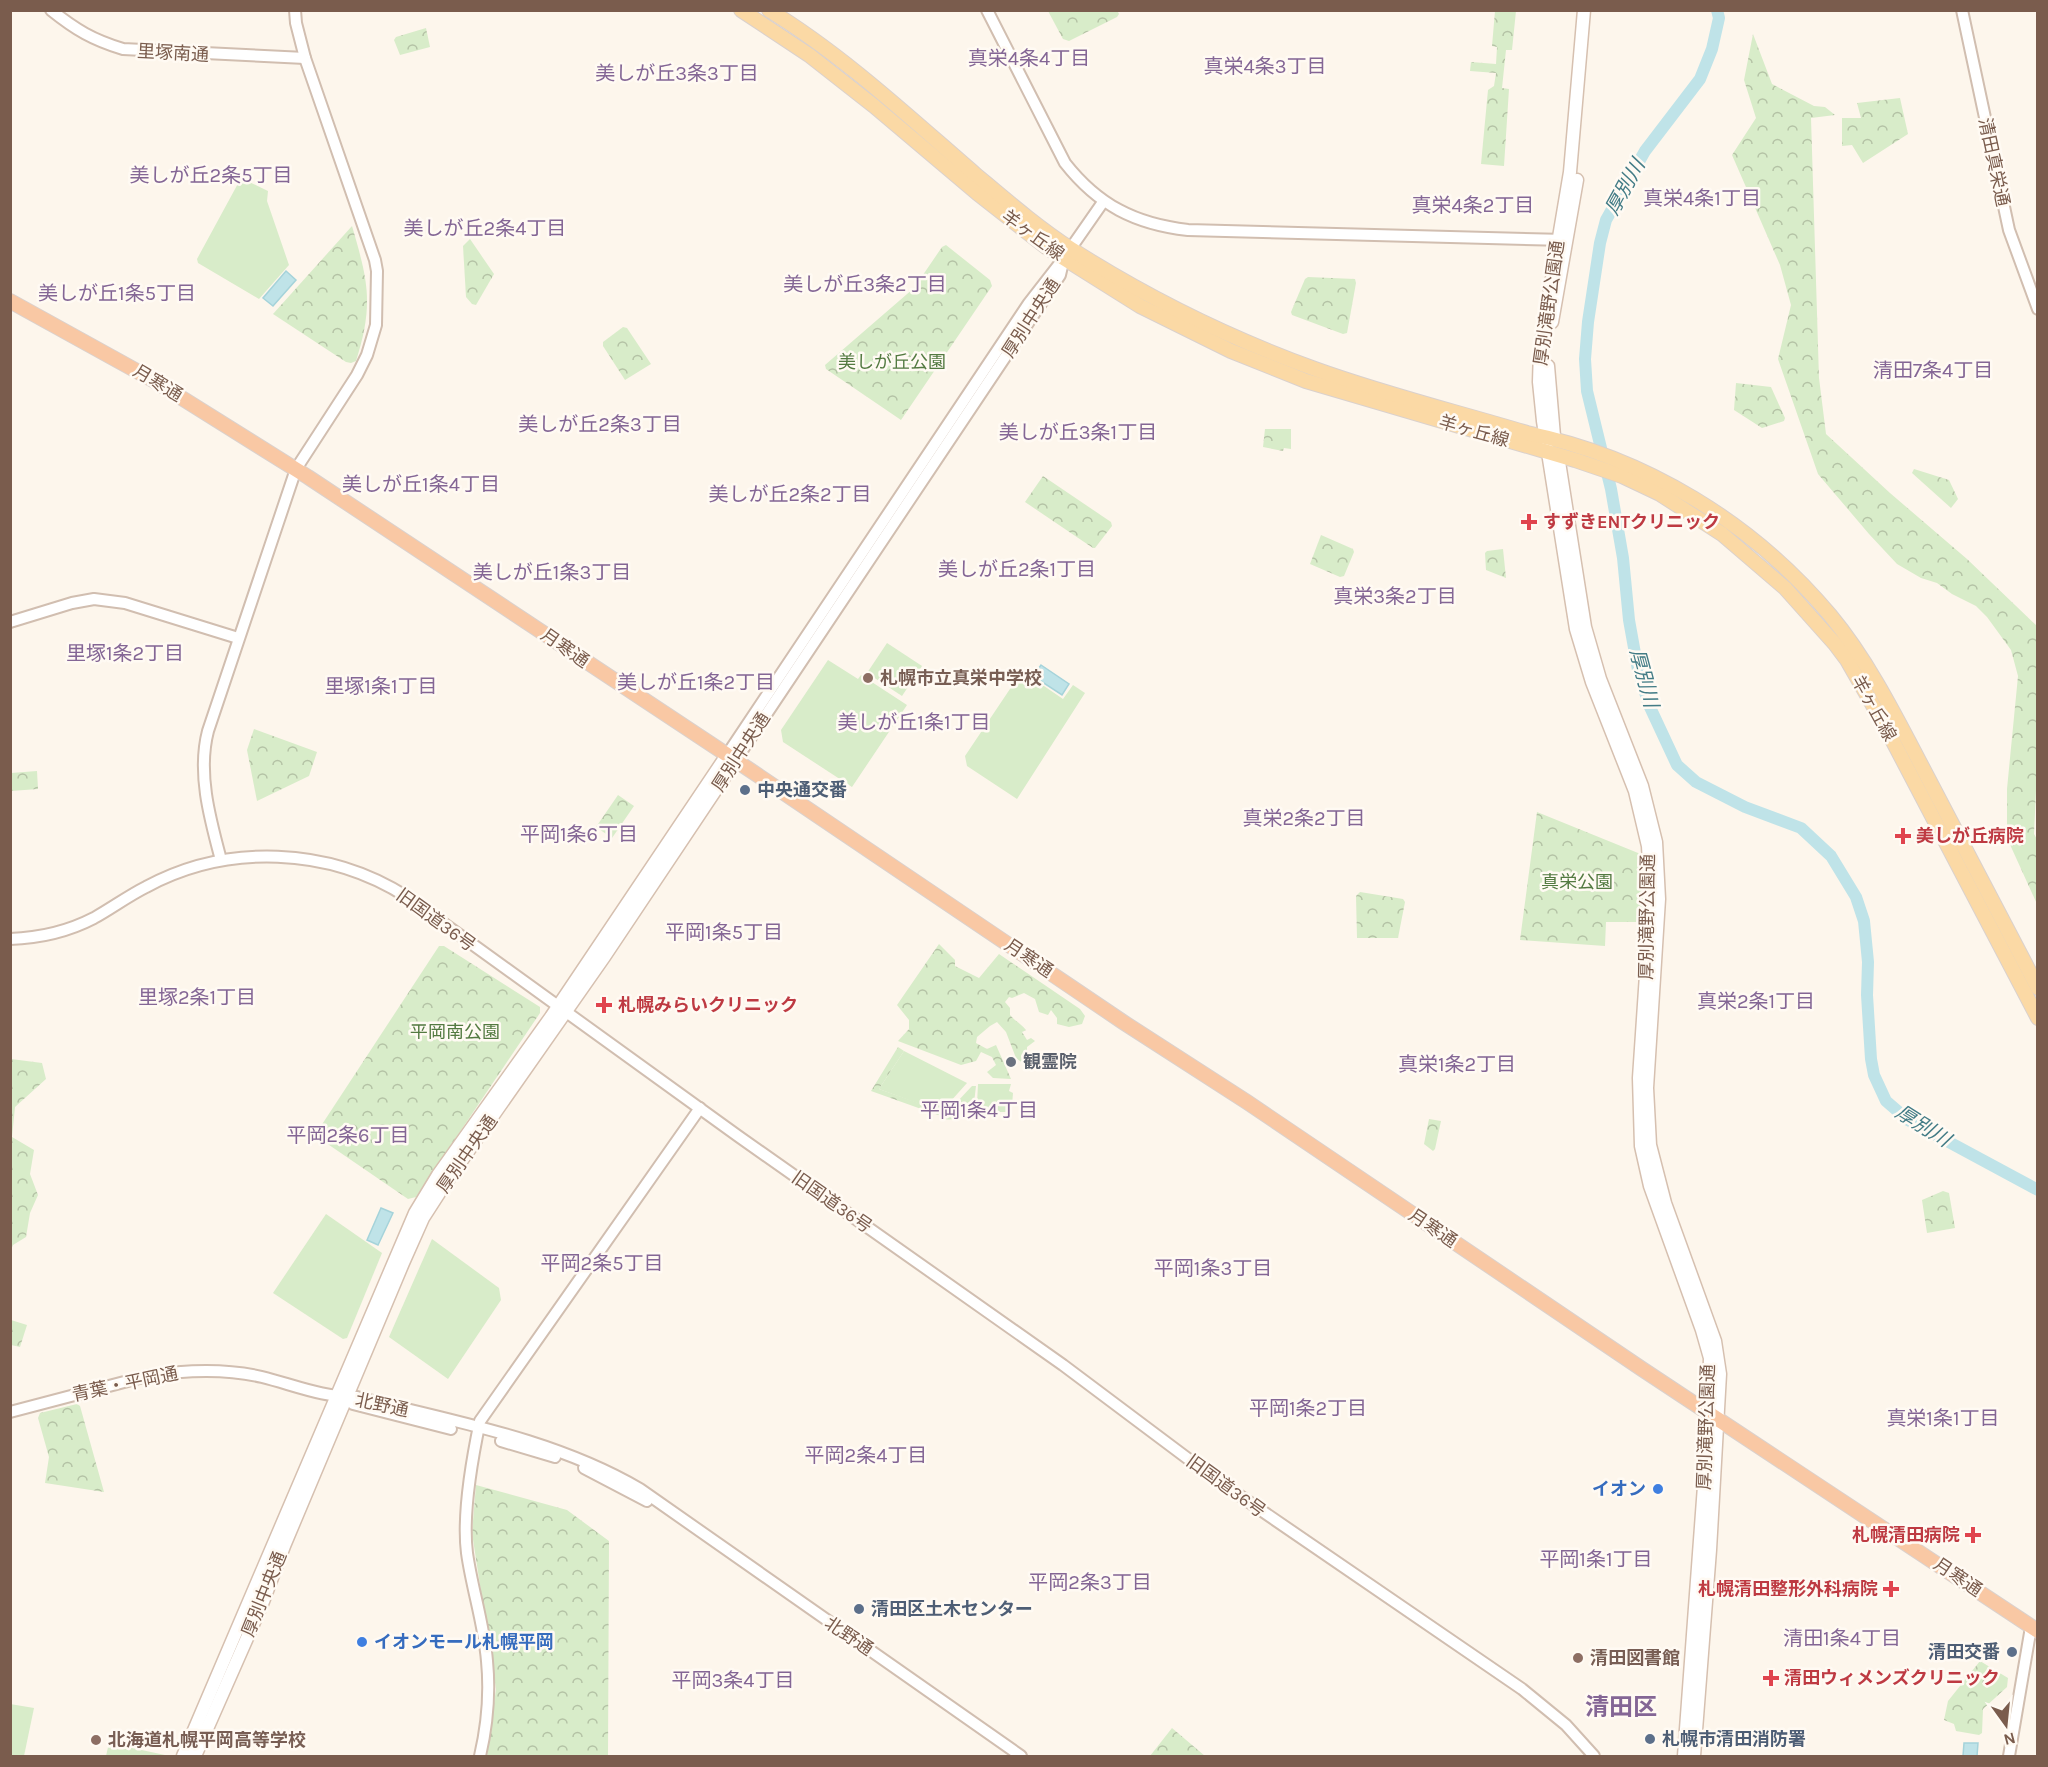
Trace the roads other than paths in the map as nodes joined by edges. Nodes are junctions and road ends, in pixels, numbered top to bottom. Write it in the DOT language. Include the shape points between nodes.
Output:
graph roads {
  1 [pos="51,10"];
  2 [pos="295,10"];
  3 [pos="741,10"];
  4 [pos="769,10"];
  5 [pos="987,10"];
  6 [pos="1584,10"];
  7 [pos="1592,10"];
  8 [pos="1962,10"];
  9 [pos="305,58"];
  10 [pos="1103,202"];
  11 [pos="1562,240"];
  12 [pos="1067,254"];
  13 [pos="10,301"];
  14 [pos="2037,309"];
  15 [pos="1550,438"];
  16 [pos="1553,454"];
  17 [pos="296,469"];
  18 [pos="10,622"];
  19 [pos="238,638"];
  20 [pos="731,758"];
  21 [pos="221,860"];
  22 [pos="10,939"];
  23 [pos="2037,988"];
  24 [pos="562,1010"];
  25 [pos="2037,1018"];
  26 [pos="700,1108"];
  27 [pos="341,1397"];
  28 [pos="10,1412"];
  29 [pos="1713,1416"];
  30 [pos="478,1432"];
  31 [pos="1705,1540"];
  32 [pos="2034,1629"];
  33 [pos="183,1756"];
  34 [pos="195,1756"];
  35 [pos="480,1756"];
  36 [pos="1021,1756"];
  37 [pos="1594,1756"];
  38 [pos="1684,1756"];
  39 [pos="1694,1756"];
  40 [pos="2009,1756"];
  1 -- 9 [label="street, 里塚南通" via="97,41 123,49"];
  2 -- 9 [label="street"];
  3 -- 12 [label="main road, 羊ヶ丘線" via="809,55 1000,212"];
  4 -- 12 [label="main road, 羊ヶ丘線" via="883,95"];
  5 -- 10 [label="street" via="1065,163"];
  6 -- 11 [label="main road, 厚別滝野公園通"];
  7 -- 11 [label="main road, 厚別滝野公園通" via="1578,172"];
  8 -- 14 [label="street, 清田真栄通" via="2009,230"];
  9 -- 17 [label="street" via="375,260 377,300 376,325 367,355"];
  10 -- 11 [label="street" via="1142,221 1188,230"];
  10 -- 12 [label="street, 厚別中央通"];
  11 -- 15 [label="main road, 厚別滝野公園通" via="1540,350 1539,382"];
  12 -- 15 [label="main road, 羊ヶ丘線" via="1271,352 1353,381"];
  12 -- 16 [label="main road, 羊ヶ丘線" via="1140,306 1271,368"];
  12 -- 20 [label="street, 厚別中央通" via="1054,284"];
  13 -- 17 [label="highway, 月寒通" via="153,380"];
  15 -- 16 [label="main road, 厚別滝野公園通"];
  15 -- 23 [label="main road, 羊ヶ丘線" via="1619,462 1684,492 1754,539 1831,616 1900,726"];
  16 -- 25 [label="main road, 羊ヶ丘線" via="1622,476 1660,494 1722,534 1785,588 1835,644 1886,728"];
  16 -- 29 [label="main road, 厚別滝野公園通" via="1576,629 1595,692 1635,791 1648,846 1651,901 1639,1078 1640,1139 1653,1196 1706,1342"];
  17 -- 19 [label="street"];
  17 -- 20 [label="highway, 月寒通"];
  18 -- 19 [label="street" via="94,599 124,603"];
  19 -- 21 [label="street" via="204,748 206,791"];
  20 -- 24 [label="main road, 厚別中央通"];
  20 -- 29 [label="highway, 月寒通"];
  21 -- 22 [label="street, 旧国道36号" via="166,877 77,925"];
  21 -- 24 [label="street, 旧国道36号" via="270,856 305,859 364,874 407,897"];
  24 -- 26 [label="street, 旧国道36号"];
  24 -- 27 [label="main road, 厚別中央通" via="423,1218"];
  26 -- 30 [label="street" via="480,1421"];
  26 -- 37 [label="street, 旧国道36号" via="1220,1482 1522,1689 1566,1725"];
  27 -- 28 [label="street, 青葉・平岡通" via="243,1373 188,1371 135,1379"];
  27 -- 30 [label="street, 北野通" via="354,1404"];
  27 -- 33 [label="main road, 厚別中央通"];
  27 -- 34 [label="main road, 厚別中央通" via="262,1604"];
  29 -- 31 [label="main road, 厚別滝野公園通"];
  29 -- 32 [label="highway, 月寒通"];
  30 -- 35 [label="street" via="466,1535 487,1661 486,1726"];
  30 -- 36 [label="street, 北野通" via="536,1443 583,1460 640,1489"];
  31 -- 38 [label="main road, 厚別滝野公園通"];
  31 -- 39 [label="main road, 厚別滝野公園通"];
  32 -- 40 [label="street"];
}
